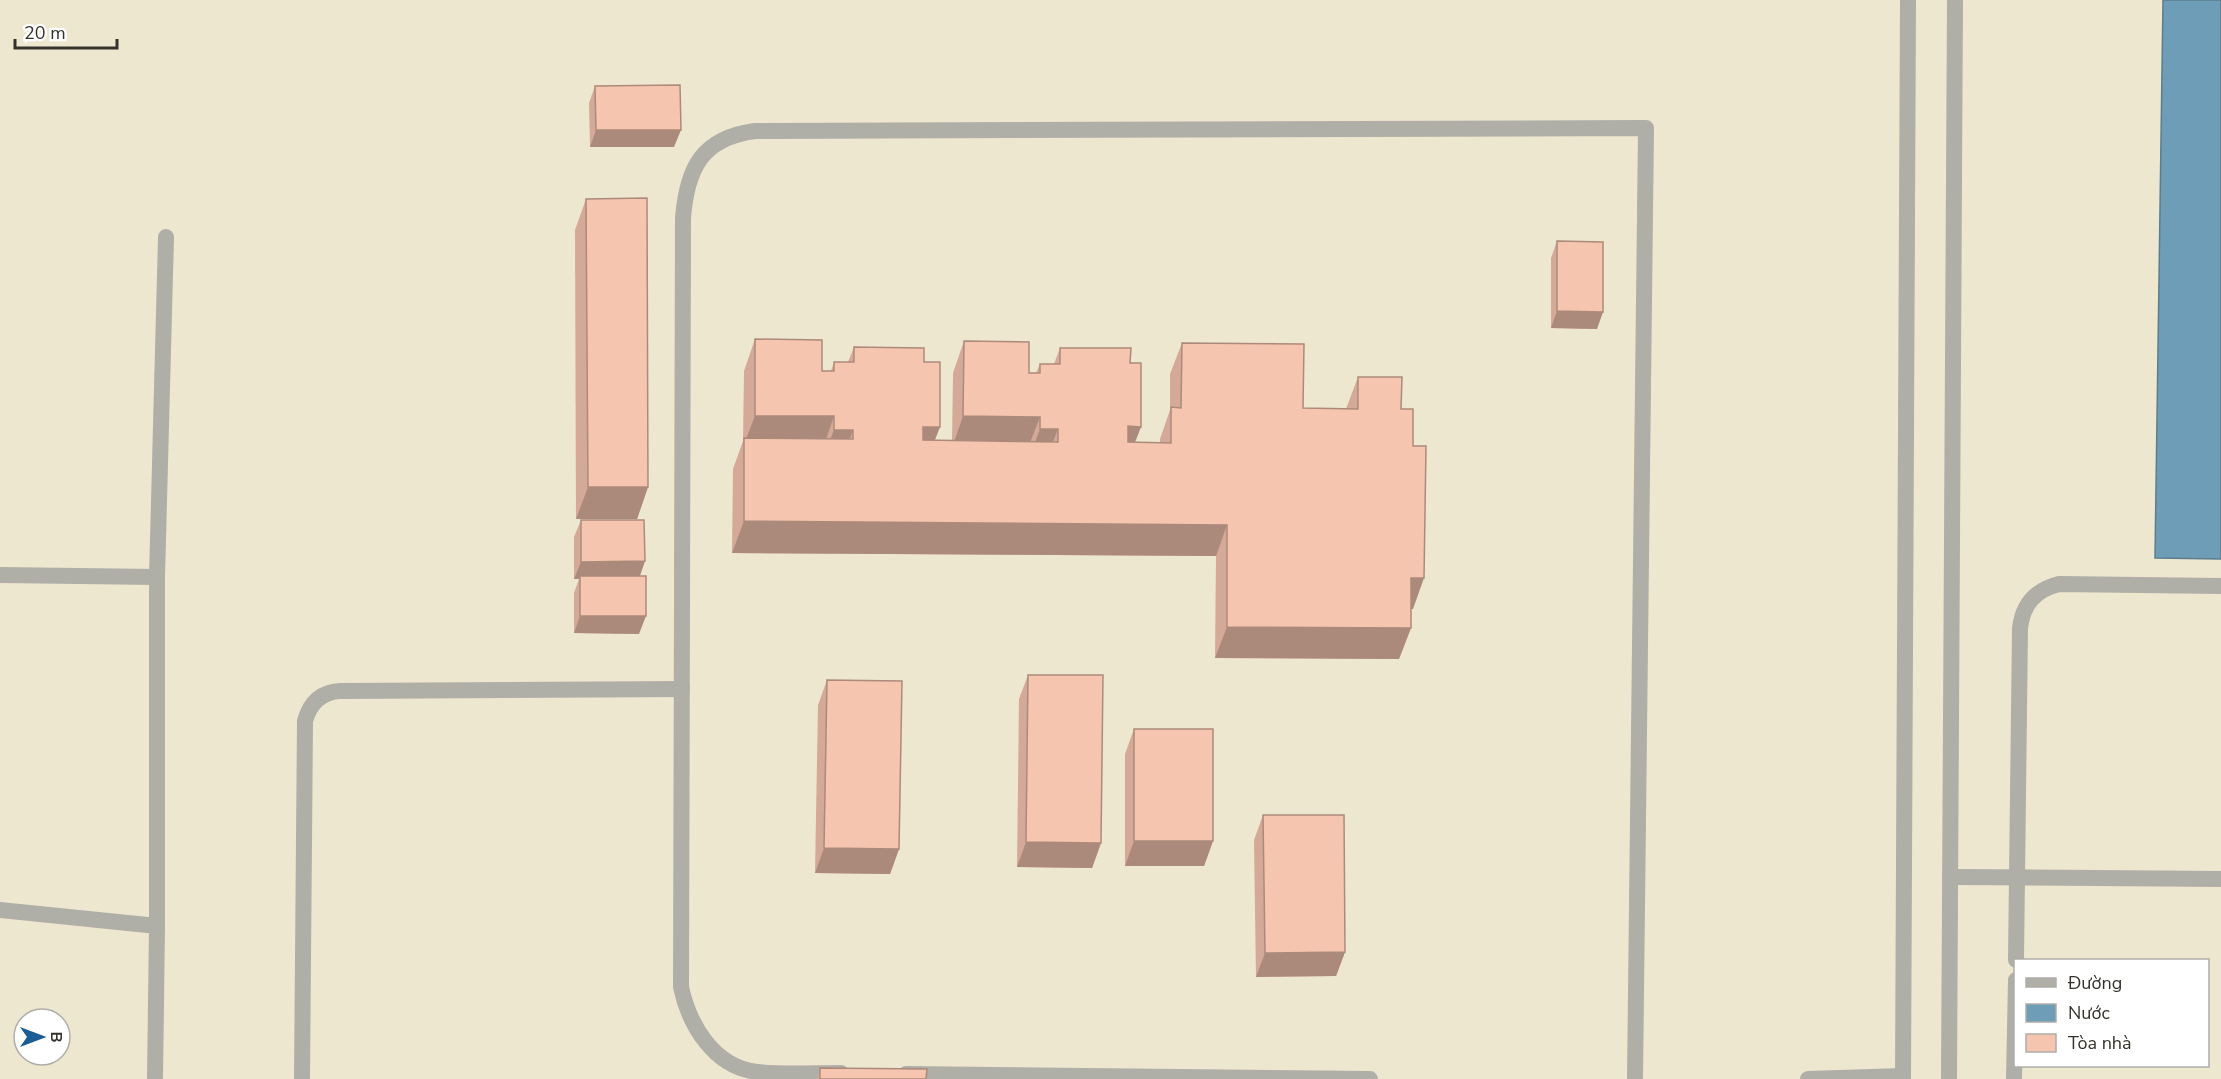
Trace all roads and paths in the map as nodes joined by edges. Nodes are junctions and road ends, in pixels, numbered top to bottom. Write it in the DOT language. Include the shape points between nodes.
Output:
graph roads {
  1 [pos="1908,0"];
  2 [pos="1954,0"];
  3 [pos="166,237"];
  4 [pos="0,575"];
  5 [pos="158,577"];
  6 [pos="2221,586"];
  7 [pos="682,689"];
  8 [pos="2017,876"];
  9 [pos="1950,877"];
  10 [pos="2221,879"];
  11 [pos="0,910"];
  12 [pos="157,926"];
  13 [pos="2016,959"];
  14 [pos="858,1074"];
  15 [pos="892,1074"];
  16 [pos="950,1077"];
  17 [pos="1903,1078"];
  18 [pos="154,1079"];
  19 [pos="302,1079"];
  20 [pos="1370,1079"];
  21 [pos="1635,1079"];
  22 [pos="1808,1079"];
  23 [pos="1949,1079"];
  1 -- 17 [label="street"];
  2 -- 9 [label="street"];
  3 -- 5 [label="street"];
  4 -- 5 [label="street"];
  5 -- 12 [label="street"];
  6 -- 8 [label="street" via="2059,584 2037,593 2028,603 2020,628"];
  7 -- 14 [label="street" via="681,987 693,1025 719,1055 755,1072"];
  7 -- 19 [label="street" via="340,691 314,701 305,721"];
  7 -- 21 [label="street" via="685,194 698,160 723,138 755,130 1646,128"];
  8 -- 9 [label="street"];
  8 -- 10 [label="street"];
  8 -- 13 [label="street"];
  9 -- 23 [label="street"];
  11 -- 12 [label="street"];
  12 -- 18 [label="street"];
  15 -- 16 [label="street"];
  16 -- 20 [label="street"];
  17 -- 22 [label="street"];
}
